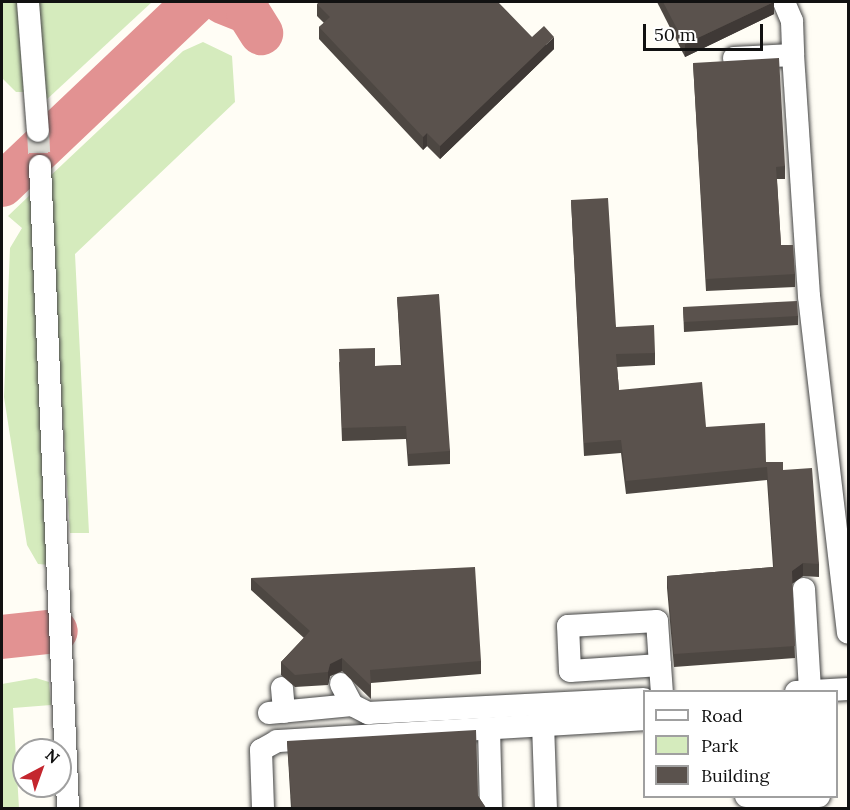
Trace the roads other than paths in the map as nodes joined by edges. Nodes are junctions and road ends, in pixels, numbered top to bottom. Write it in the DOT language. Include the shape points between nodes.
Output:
graph roads {
  1 [pos="28,2"];
  2 [pos="784,2"];
  3 [pos="793,55"];
  4 [pos="734,58"];
  5 [pos="38,131"];
  6 [pos="40,166"];
  7 [pos="804,589"];
  8 [pos="849,633"];
  9 [pos="660,665"];
  10 [pos="341,684"];
  11 [pos="282,688"];
  12 [pos="662,690"];
  13 [pos="810,690"];
  14 [pos="643,699"];
  15 [pos="352,705"];
  16 [pos="643,719"];
  17 [pos="543,724"];
  18 [pos="489,728"];
  19 [pos="68,808"];
  20 [pos="263,808"];
  21 [pos="491,808"];
  22 [pos="546,808"];
  1 -- 5 [label="lane"];
  2 -- 3 [label="lane" via="792,21"];
  3 -- 4 [label="lane"];
  3 -- 8 [label="lane" via="809,296"];
  6 -- 19 [label="lane"];
  7 -- 13 [label="lane"];
  9 -- 12 [label="lane"];
  10 -- 15 [label="lane"];
  11 -- 15 [label="lane" via="276,712"];
  14 -- 15 [label="lane" via="368,713"];
  16 -- 17 [label="lane"];
  17 -- 18 [label="lane"];
  17 -- 22 [label="lane"];
  18 -- 20 [label="lane" via="266,745 261,750"];
  18 -- 21 [label="lane"];
}
